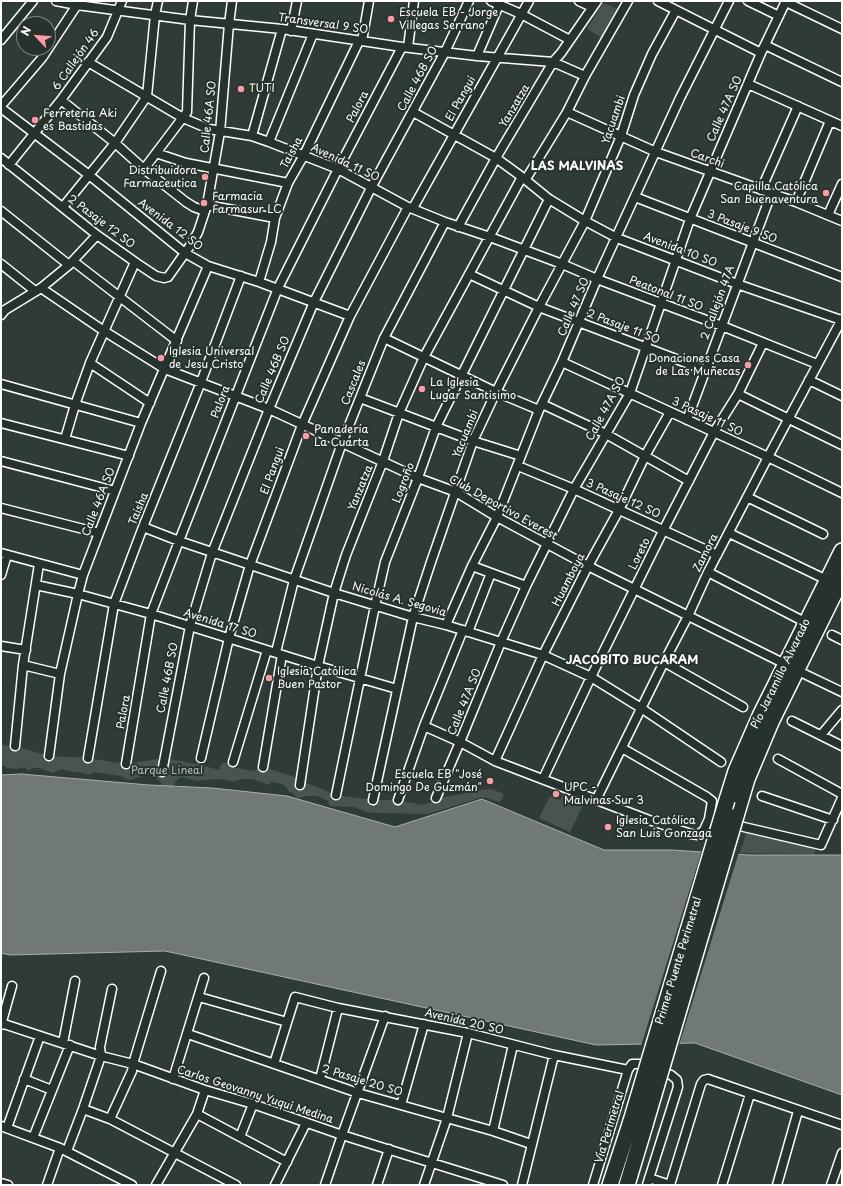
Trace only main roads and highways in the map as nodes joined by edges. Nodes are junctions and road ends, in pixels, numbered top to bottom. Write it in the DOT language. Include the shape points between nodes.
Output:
graph roads {
  1 [pos="842,551"];
  2 [pos="842,578"];
  3 [pos="791,667"];
  4 [pos="719,801"];
  5 [pos="736,816"];
  6 [pos="638,1123"];
  7 [pos="610,1185"];
  8 [pos="628,1185"];
  1 -- 3 [label="highway, Pío Jaramillo Alvarado" via="827,580"];
  2 -- 3 [label="highway, Pío Jaramillo Alvarado"];
  3 -- 4 [label="highway, Pío Jaramillo Alvarado"];
  3 -- 5 [label="highway, Pío Jaramillo Alvarado"];
  4 -- 6 [label="highway, Primer Puente Perimetral, bridge"];
  5 -- 6 [label="highway, Primer Puente Perimetral, bridge"];
  6 -- 7 [label="highway, Vía Perimetral"];
  6 -- 8 [label="highway"];
}
